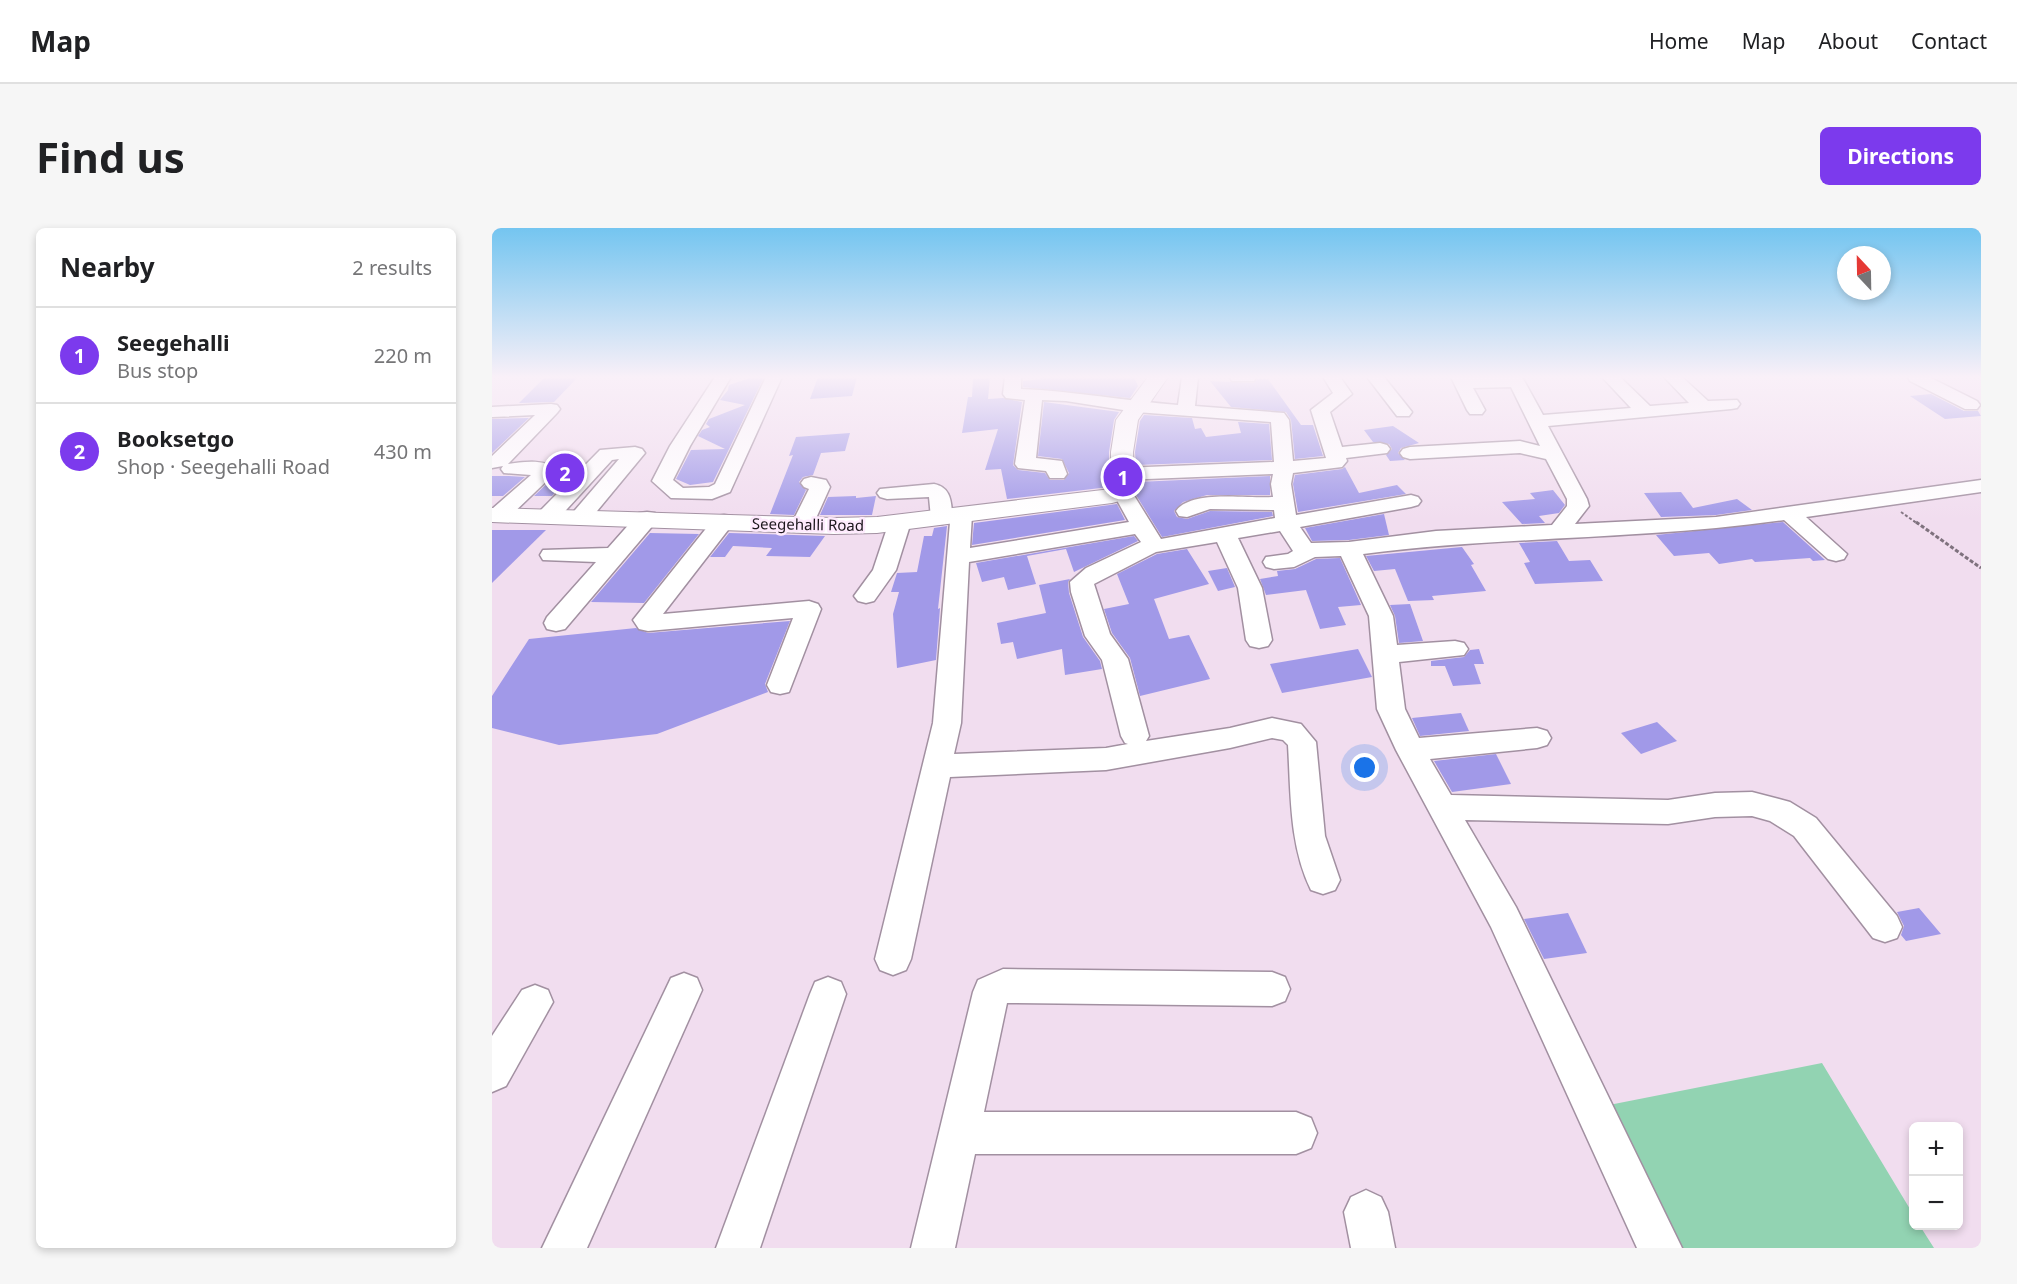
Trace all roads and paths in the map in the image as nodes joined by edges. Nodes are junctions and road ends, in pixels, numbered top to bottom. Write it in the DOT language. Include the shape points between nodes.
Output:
graph roads {
  1 [pos="536,425"];
  2 [pos="693,425"];
  3 [pos="752,425"];
  4 [pos="1030,425"];
  5 [pos="1125,425"];
  6 [pos="1280,425"];
  7 [pos="1325,425"];
  8 [pos="1540,425"];
  9 [pos="1380,449"];
  10 [pos="1334,453"];
  11 [pos="1410,453"];
  12 [pos="1556,455"];
  13 [pos="502,465"];
  14 [pos="1284,468"];
  15 [pos="1186,472"];
  16 [pos="1057,474"];
  17 [pos="811,483"];
  18 [pos="1123,483"];
  19 [pos="1981,486"];
  20 [pos="712,493"];
  21 [pos="887,493"];
  22 [pos="1883,500"];
  23 [pos="1411,501"];
  24 [pos="1789,513"];
  25 [pos="495,515"];
  26 [pos="548,516"];
  27 [pos="951,516"];
  28 [pos="580,517"];
  29 [pos="1287,517"];
  30 [pos="646,518"];
  31 [pos="900,522"];
  32 [pos="709,523"];
  33 [pos="802,525"];
  34 [pos="1558,531"];
  35 [pos="1225,534"];
  36 [pos="1148,536"];
  37 [pos="1348,549"];
  38 [pos="1308,551"];
  39 [pos="1836,554"];
  40 [pos="551,555"];
  41 [pos="614,555"];
  42 [pos="958,557"];
  43 [pos="1274,562"];
  44 [pos="1981,568"];
  45 [pos="866,596"];
  46 [pos="556,623"];
  47 [pos="1259,640"];
  48 [pos="1455,649"];
  49 [pos="1385,654"];
  50 [pos="780,685"];
  51 [pos="1134,736"];
  52 [pos="1537,738"];
  53 [pos="1410,750"];
  54 [pos="937,766"];
  55 [pos="1443,807"];
  56 [pos="1323,880"];
  57 [pos="1885,927"];
  58 [pos="892,958"];
  59 [pos="1272,988"];
  60 [pos="684,990"];
  61 [pos="828,994"];
  62 [pos="535,1002"];
  63 [pos="492,1072"];
  64 [pos="959,1132"];
  65 [pos="1296,1133"];
  66 [pos="564,1248"];
  67 [pos="738,1248"];
  68 [pos="933,1248"];
  69 [pos="1660,1248"];
  1 -- 13 [label="street" via="500,461"];
  2 -- 20 [label="street" via="662,481 678,494"];
  3 -- 20 [label="street" via="723,488"];
  4 -- 16 [label="street" via="1025,464 1055,465"];
  5 -- 18 [label="main road"];
  6 -- 14 [label="street"];
  7 -- 10 [label="street"];
  8 -- 12 [label="street"];
  9 -- 10 [label="street"];
  10 -- 14 [label="street" via="1337,461 1332,464"];
  11 -- 12 [label="street" via="1520,447"];
  12 -- 34 [label="street" via="1578,506"];
  13 -- 25 [label="street" via="547,471"];
  14 -- 15 [label="street"];
  14 -- 29 [label="street" via="1281,484"];
  15 -- 18 [label="street"];
  15 -- 29 [label="street" via="1196,507 1255,505"];
  17 -- 33 [label="street" via="820,486"];
  18 -- 27 [label="main road, Seegehalli Road"];
  18 -- 36 [label="street"];
  19 -- 22 [label="street"];
  20 -- 32 [label="street"];
  21 -- 27 [label="street" via="934,490"];
  22 -- 24 [label="street"];
  22 -- 44 [label="path"];
  23 -- 29 [label="street"];
  24 -- 34 [label="street" via="1716,523"];
  24 -- 39 [label="street"];
  25 -- 26 [label="main road, Seegehalli Road"];
  26 -- 28 [label="main road, Seegehalli Road"];
  26 -- 28 [label="street" via="607,454 635,453"];
  27 -- 31 [label="main road, Seegehalli Road"];
  27 -- 42 [label="street"];
  28 -- 30 [label="main road, Seegehalli Road"];
  29 -- 35 [label="street" via="1277,524"];
  29 -- 38 [label="street" via="1302,548"];
  30 -- 32 [label="main road, Seegehalli Road"];
  30 -- 41 [label="street"];
  31 -- 33 [label="main road, Seegehalli Road"];
  31 -- 45 [label="street" via="884,570"];
  32 -- 33 [label="main road, Seegehalli Road"];
  32 -- 50 [label="street" via="645,620 648,623 809,609"];
  34 -- 37 [label="street" via="1436,538"];
  35 -- 36 [label="street" via="1160,546"];
  35 -- 47 [label="street" via="1250,588"];
  36 -- 42 [label="street"];
  36 -- 51 [label="street" via="1082,582 1098,636 1115,660"];
  37 -- 38 [label="street"];
  37 -- 49 [label="street" via="1381,615"];
  38 -- 43 [label="street" via="1294,560"];
  40 -- 41 [label="street"];
  41 -- 46 [label="street"];
  42 -- 54 [label="street" via="947,723"];
  48 -- 49 [label="street"];
  49 -- 53 [label="street" via="1391,708"];
  52 -- 53 [label="street"];
  53 -- 55 [label="street"];
  54 -- 56 [label="street" via="1106,759 1272,728 1292,731 1302,742 1309,836"];
  54 -- 58 [label="street"];
  55 -- 57 [label="street" via="1668,812 1752,804 1779,811 1805,827"];
  55 -- 69 [label="street" via="1504,918"];
  59 -- 64 [label="street" via="996,988 991,992"];
  60 -- 66 [label="street"];
  61 -- 67 [label="street"];
  62 -- 63 [label="street"];
  64 -- 65 [label="street"];
  64 -- 68 [label="street"];
}
